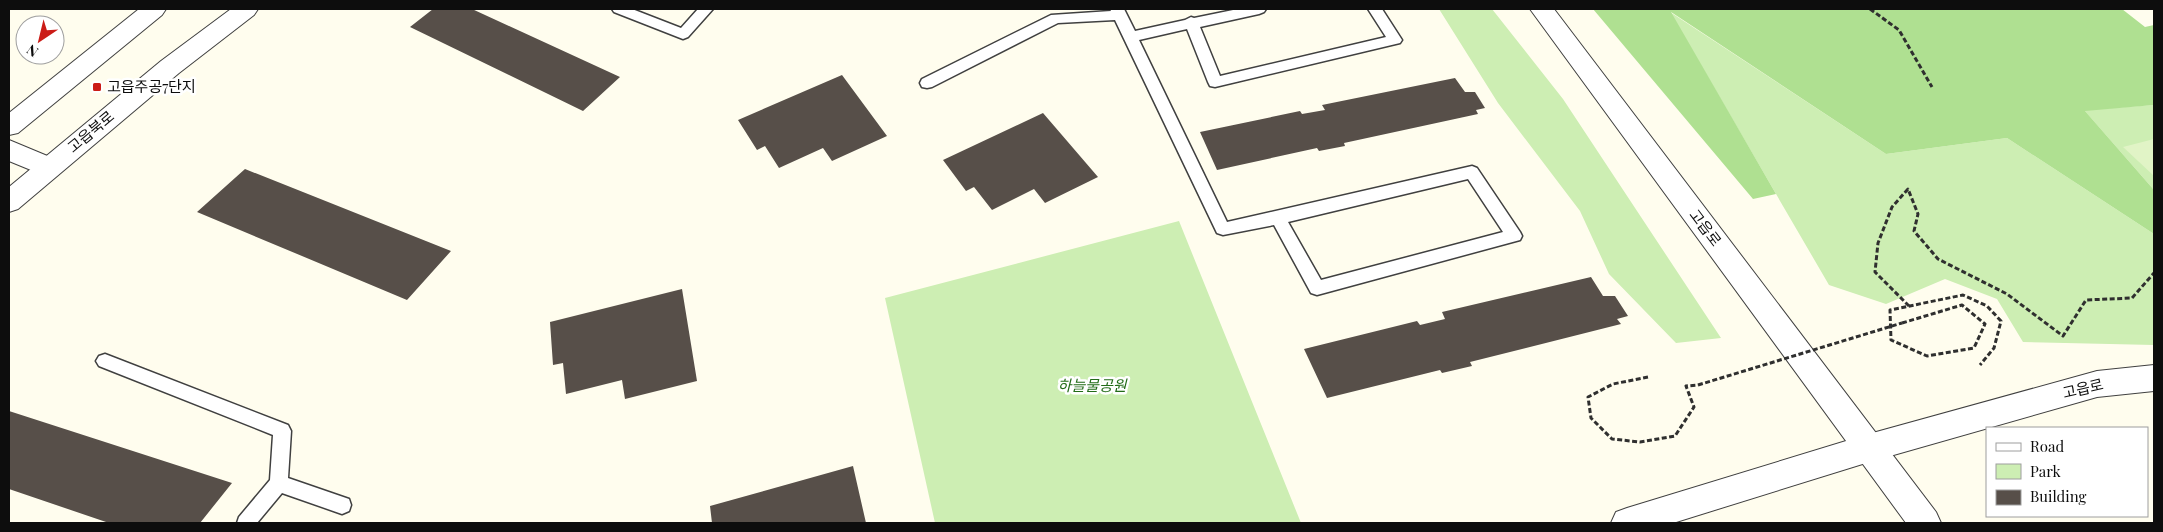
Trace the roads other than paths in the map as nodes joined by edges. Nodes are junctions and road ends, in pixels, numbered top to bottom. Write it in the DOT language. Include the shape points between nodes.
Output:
graph roads {
  1 [pos="154,9"];
  2 [pos="246,9"];
  3 [pos="619,9"];
  4 [pos="706,9"];
  5 [pos="1259,9"];
  6 [pos="1375,9"];
  7 [pos="1542,9"];
  8 [pos="1119,12"];
  9 [pos="1191,22"];
  10 [pos="1130,37"];
  11 [pos="927,83"];
  12 [pos="9,126"];
  13 [pos="9,150"];
  14 [pos="48,167"];
  15 [pos="9,202"];
  16 [pos="1278,218"];
  17 [pos="105,361"];
  18 [pos="2154,378"];
  19 [pos="1869,448"];
  20 [pos="279,483"];
  21 [pos="342,505"];
  22 [pos="246,523"];
  23 [pos="1627,523"];
  24 [pos="1925,523"];
  1 -- 12 [label="street"];
  2 -- 14 [label="street, 고읍북로"];
  3 -- 4 [label="lane" via="684,34"];
  5 -- 9 [label="lane"];
  6 -- 9 [label="lane" via="1395,40 1215,82"];
  7 -- 19 [label="street, 고읍로"];
  8 -- 10 [label="lane"];
  8 -- 11 [label="lane" via="1056,18"];
  9 -- 10 [label="lane"];
  10 -- 16 [label="lane" via="1223,228"];
  13 -- 14 [label="street"];
  14 -- 15 [label="street, 고읍북로"];
  16 -- 16 [label="lane" via="1472,172 1514,236 1317,288"];
  17 -- 20 [label="lane" via="282,431"];
  18 -- 19 [label="street, 고읍로" via="2096,384"];
  19 -- 23 [label="street, 고읍로"];
  19 -- 24 [label="street, 고읍로"];
  20 -- 21 [label="lane"];
  20 -- 22 [label="lane"];
}
